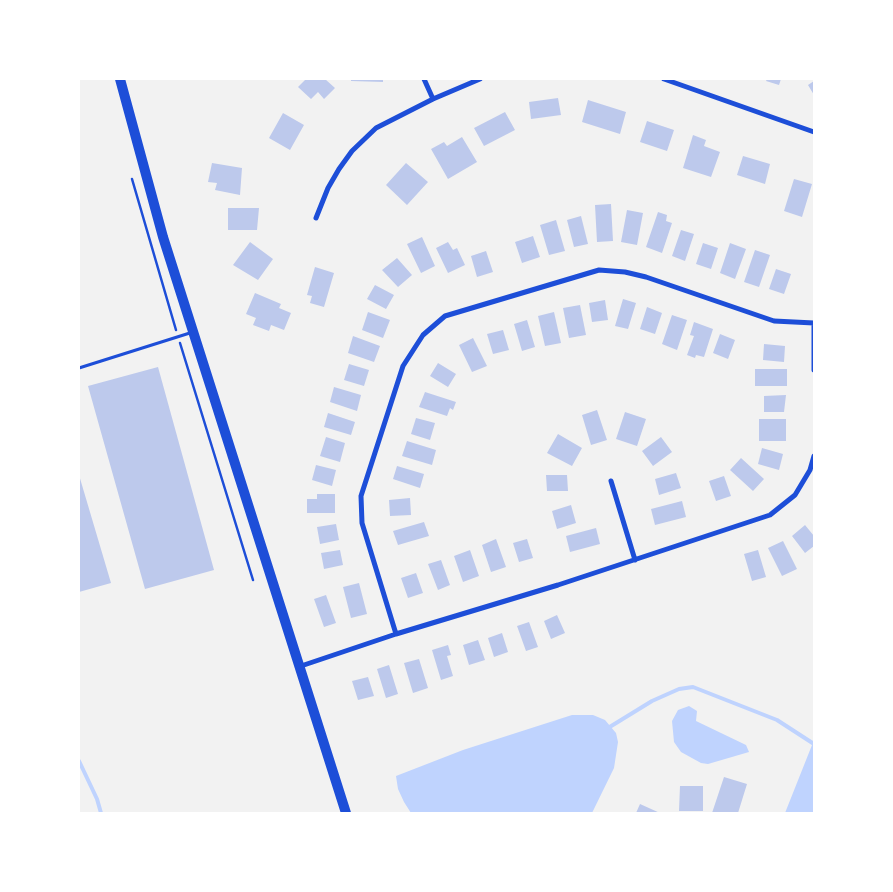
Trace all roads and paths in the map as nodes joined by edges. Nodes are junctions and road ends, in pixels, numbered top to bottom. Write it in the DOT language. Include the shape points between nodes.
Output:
graph roads {
  1 [pos="120,79"];
  2 [pos="424,79"];
  3 [pos="480,79"];
  4 [pos="664,79"];
  5 [pos="433,99"];
  6 [pos="814,132"];
  7 [pos="132,179"];
  8 [pos="316,218"];
  9 [pos="814,325"];
  10 [pos="176,329"];
  11 [pos="192,332"];
  12 [pos="182,348"];
  13 [pos="79,368"];
  14 [pos="814,370"];
  15 [pos="814,456"];
  16 [pos="814,460"];
  17 [pos="610,481"];
  18 [pos="634,560"];
  19 [pos="253,580"];
  20 [pos="396,634"];
  21 [pos="298,667"];
  22 [pos="346,813"];
  1 -- 11 [label="highway" via="145,177"];
  2 -- 5 [label="street"];
  3 -- 5 [label="street"];
  4 -- 6 [label="street"];
  5 -- 8 [label="street" via="376,128 352,151 328,188"];
  7 -- 10 [label="path"];
  9 -- 14 [label="street"];
  9 -- 20 [label="street" via="774,322 646,277 599,270 445,316 423,334 403,366 361,496 362,523"];
  11 -- 13 [label="lane"];
  11 -- 21 [label="highway"];
  12 -- 19 [label="path"];
  15 -- 16 [label="street"];
  16 -- 18 [label="street" via="795,495 770,515"];
  17 -- 18 [label="street"];
  18 -- 20 [label="street"];
  20 -- 21 [label="street"];
  21 -- 22 [label="highway"];
}
